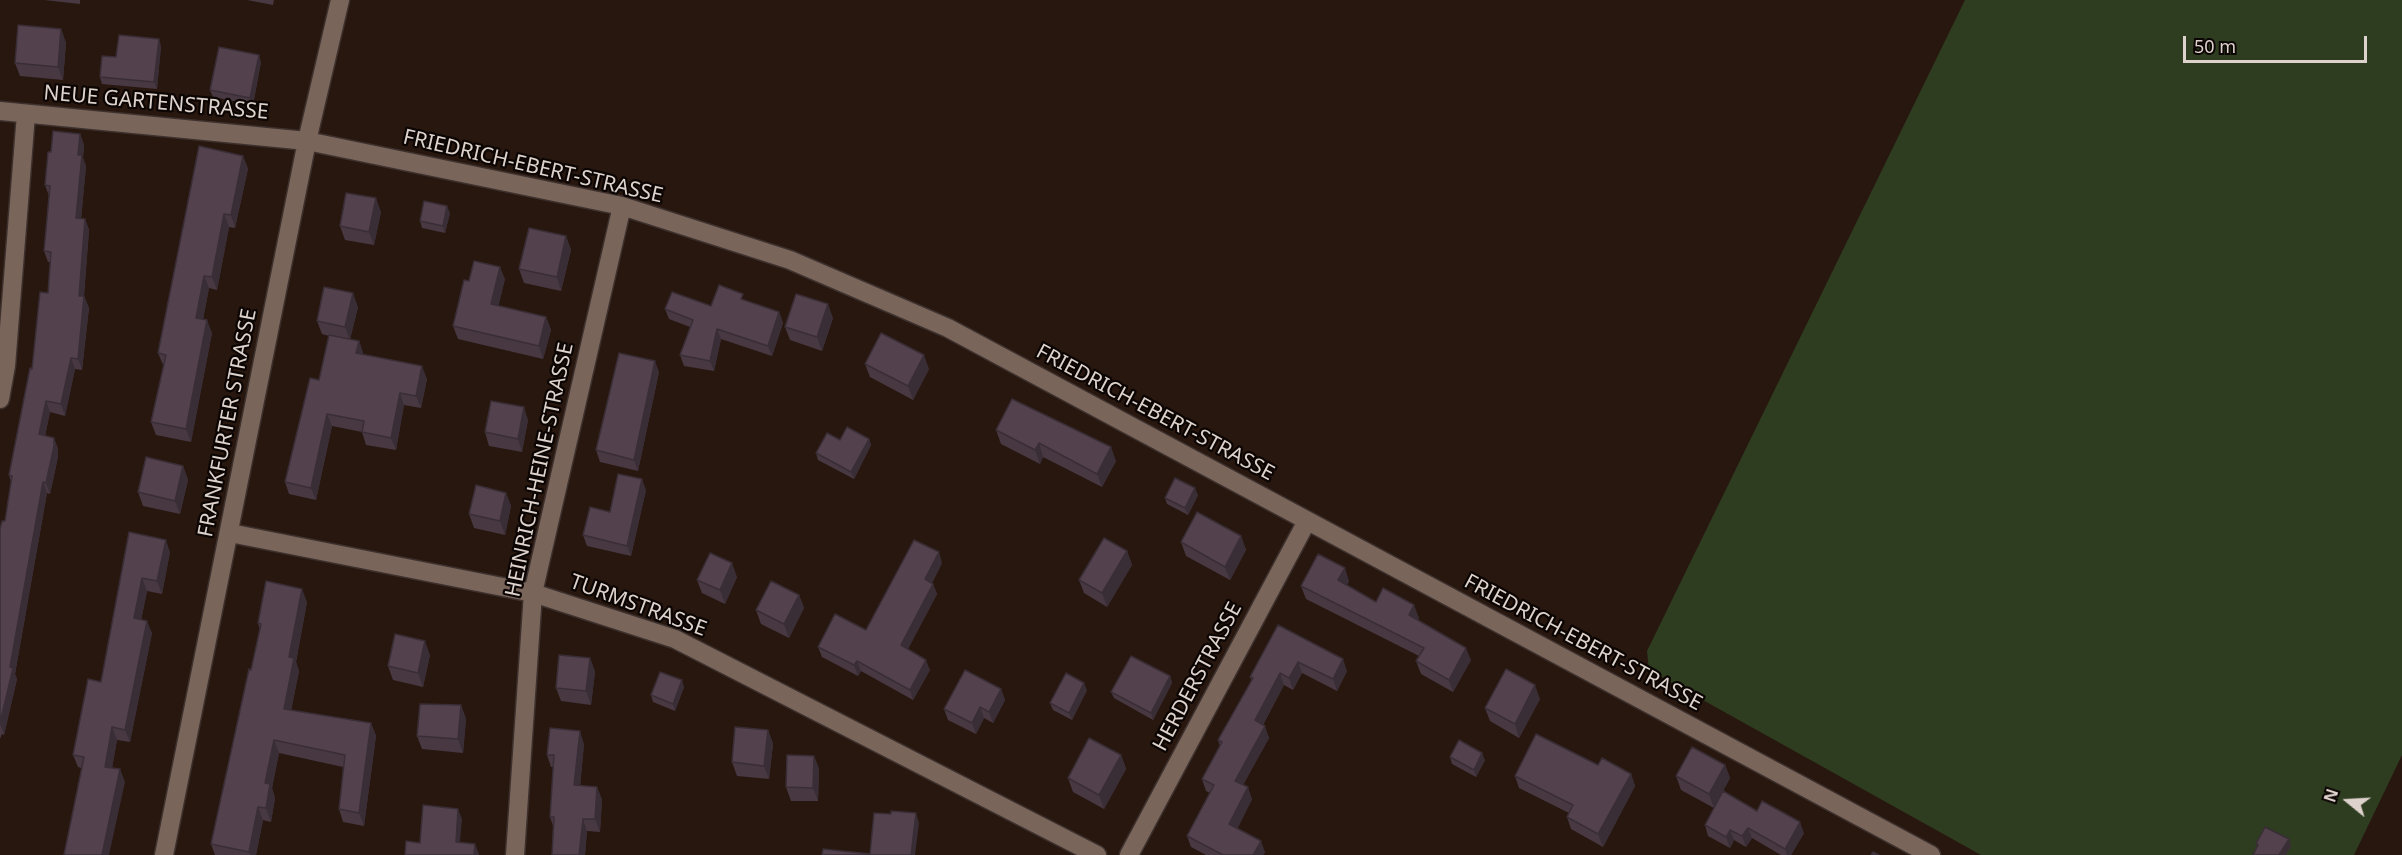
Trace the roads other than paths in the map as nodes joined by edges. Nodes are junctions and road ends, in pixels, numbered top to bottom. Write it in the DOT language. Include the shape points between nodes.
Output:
graph roads {
  1 [pos="340,0"];
  2 [pos="0,111"];
  3 [pos="26,114"];
  4 [pos="307,141"];
  5 [pos="622,206"];
  6 [pos="0,399"];
  7 [pos="1307,521"];
  8 [pos="230,533"];
  9 [pos="533,593"];
  10 [pos="164,855"];
  11 [pos="515,855"];
  12 [pos="1097,855"];
  13 [pos="1129,855"];
  14 [pos="1930,855"];
  1 -- 4 [label="street, FRANKFURTER STRASSE"];
  2 -- 3 [label="street, NEUE GARTENSTRASSE"];
  3 -- 4 [label="street, NEUE GARTENSTRASSE"];
  3 -- 6 [label="street"];
  4 -- 5 [label="street, FRIEDRICH-EBERT-STRASSE"];
  4 -- 8 [label="street, FRANKFURTER STRASSE"];
  5 -- 7 [label="street, FRIEDRICH-EBERT-STRASSE" via="790,260 948,328"];
  5 -- 9 [label="street, HEINRICH-HEINE-STRASSE"];
  7 -- 13 [label="street, HERDERSTRASSE"];
  7 -- 14 [label="street, FRIEDRICH-EBERT-STRASSE"];
  8 -- 9 [label="street, TURMSTRASSE"];
  8 -- 10 [label="street, FRANKFURTER STRASSE"];
  9 -- 11 [label="street, HEINRICH-HEINE-STRASSE"];
  9 -- 12 [label="street, TURMSTRASSE" via="675,639"];
}
